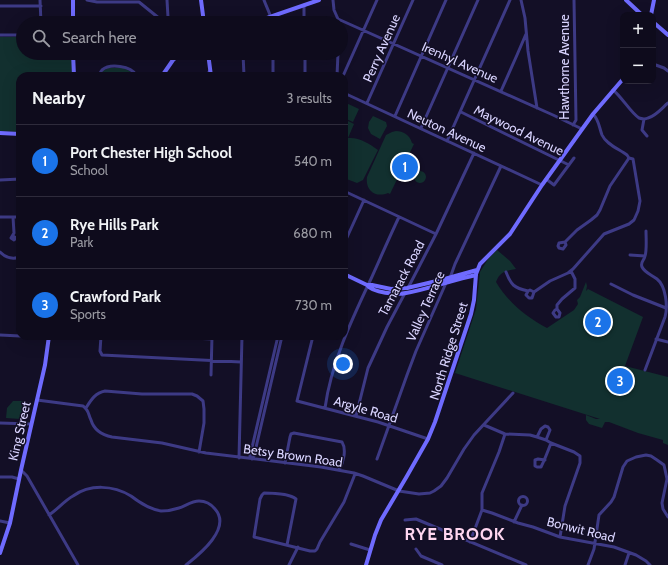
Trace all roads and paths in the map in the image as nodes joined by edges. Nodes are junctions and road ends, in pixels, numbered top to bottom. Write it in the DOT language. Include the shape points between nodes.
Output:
graph roads {
  1 [pos="40,0"];
  2 [pos="73,0"];
  3 [pos="87,0"];
  4 [pos="167,0"];
  5 [pos="201,0"];
  6 [pos="264,0"];
  7 [pos="319,0"];
  8 [pos="333,0"];
  9 [pos="336,0"];
  10 [pos="377,0"];
  11 [pos="413,0"];
  12 [pos="446,0"];
  13 [pos="478,0"];
  14 [pos="510,0"];
  15 [pos="521,0"];
  16 [pos="574,0"];
  17 [pos="626,0"];
  18 [pos="630,0"];
  19 [pos="654,0"];
  20 [pos="135,1"];
  21 [pos="334,4"];
  22 [pos="304,5"];
  23 [pos="0,6"];
  24 [pos="41,6"];
  25 [pos="639,12"];
  26 [pos="643,12"];
  27 [pos="652,12"];
  28 [pos="41,16"];
  29 [pos="73,16"];
  30 [pos="157,16"];
  31 [pos="168,16"];
  32 [pos="203,16"];
  33 [pos="271,16"];
  34 [pos="304,16"];
  35 [pos="336,16"];
  36 [pos="348,25"];
  37 [pos="656,25"];
  38 [pos="656,28"];
  39 [pos="363,31"];
  40 [pos="526,32"];
  41 [pos="0,35"];
  42 [pos="16,35"];
  43 [pos="668,35"];
  44 [pos="668,38"];
  45 [pos="394,44"];
  46 [pos="421,56"];
  47 [pos="74,60"];
  48 [pos="173,60"];
  49 [pos="209,60"];
  50 [pos="243,60"];
  51 [pos="272,60"];
  52 [pos="305,60"];
  53 [pos="338,60"];
  54 [pos="656,65"];
  55 [pos="338,66"];
  56 [pos="448,68"];
  57 [pos="210,70"];
  58 [pos="668,71"];
  59 [pos="74,72"];
  60 [pos="101,72"];
  61 [pos="135,72"];
  62 [pos="165,72"];
  63 [pos="244,72"];
  64 [pos="273,72"];
  65 [pos="305,72"];
  66 [pos="337,72"];
  67 [pos="342,72"];
  68 [pos="345,72"];
  69 [pos="474,80"];
  70 [pos="620,82"];
  71 [pos="613,90"];
  72 [pos="501,92"];
  73 [pos="348,95"];
  74 [pos="668,103"];
  75 [pos="367,104"];
  76 [pos="537,108"];
  77 [pos="461,112"];
  78 [pos="593,114"];
  79 [pos="395,116"];
  80 [pos="644,119"];
  81 [pos="573,125"];
  82 [pos="421,128"];
  83 [pos="582,129"];
  84 [pos="0,133"];
  85 [pos="16,134"];
  86 [pos="647,136"];
  87 [pos="447,141"];
  88 [pos="474,153"];
  89 [pos="574,158"];
  90 [pos="629,158"];
  91 [pos="559,160"];
  92 [pos="569,165"];
  93 [pos="501,166"];
  94 [pos="16,179"];
  95 [pos="546,179"];
  96 [pos="0,180"];
  97 [pos="542,185"];
  98 [pos="348,193"];
  99 [pos="364,200"];
  100 [pos="399,216"];
  101 [pos="0,217"];
  102 [pos="13,217"];
  103 [pos="646,231"];
  104 [pos="436,234"];
  105 [pos="348,235"];
  106 [pos="13,236"];
  107 [pos="565,242"];
  108 [pos="0,252"];
  109 [pos="630,255"];
  110 [pos="645,256"];
  111 [pos="16,258"];
  112 [pos="477,270"];
  113 [pos="571,271"];
  114 [pos="506,272"];
  115 [pos="476,275"];
  116 [pos="348,276"];
  117 [pos="451,277"];
  118 [pos="446,283"];
  119 [pos="611,284"];
  120 [pos="367,285"];
  121 [pos="407,288"];
  122 [pos="528,292"];
  123 [pos="405,294"];
  124 [pos="534,294"];
  125 [pos="666,308"];
  126 [pos="557,309"];
  127 [pos="348,329"];
  128 [pos="0,335"];
  129 [pos="16,336"];
  130 [pos="656,339"];
  131 [pos="48,340"];
  132 [pos="101,340"];
  133 [pos="212,340"];
  134 [pos="242,340"];
  135 [pos="277,340"];
  136 [pos="281,340"];
  137 [pos="312,340"];
  138 [pos="344,340"];
  139 [pos="668,342"];
  140 [pos="211,361"];
  141 [pos="242,362"];
  142 [pos="645,370"];
  143 [pos="211,376"];
  144 [pos="513,393"];
  145 [pos="37,400"];
  146 [pos="86,408"];
  147 [pos="325,408"];
  148 [pos="356,416"];
  149 [pos="0,423"];
  150 [pos="31,424"];
  151 [pos="484,425"];
  152 [pos="389,426"];
  153 [pos="505,434"];
  154 [pos="537,437"];
  155 [pos="428,439"];
  156 [pos="546,440"];
  157 [pos="552,443"];
  158 [pos="199,452"];
  159 [pos="239,458"];
  160 [pos="252,459"];
  161 [pos="377,459"];
  162 [pos="545,460"];
  163 [pos="285,463"];
  164 [pos="20,470"];
  165 [pos="339,470"];
  166 [pos="355,474"];
  167 [pos="0,477"];
  168 [pos="19,478"];
  169 [pos="399,491"];
  170 [pos="522,505"];
  171 [pos="482,510"];
  172 [pos="49,515"];
  173 [pos="668,517"];
  174 [pos="405,520"];
  175 [pos="0,521"];
  176 [pos="514,522"];
  177 [pos="10,523"];
  178 [pos="560,537"];
  179 [pos="470,542"];
  180 [pos="594,543"];
  181 [pos="351,544"];
  182 [pos="286,545"];
  183 [pos="298,547"];
  184 [pos="416,549"];
  185 [pos="370,550"];
  186 [pos="0,553"];
  187 [pos="629,553"];
  188 [pos="78,565"];
  189 [pos="186,565"];
  190 [pos="289,565"];
  191 [pos="366,565"];
  192 [pos="442,565"];
  193 [pos="526,565"];
  194 [pos="588,565"];
  195 [pos="625,565"];
  196 [pos="650,565"];
  1 -- 24 [label="street"];
  2 -- 29 [label="street"];
  3 -- 20 [label="street"];
  4 -- 31 [label="street"];
  5 -- 32 [label="street"];
  6 -- 33 [label="street"];
  7 -- 22 [label="street"];
  8 -- 21 [label="street"];
  9 -- 21 [label="street"];
  10 -- 39 [label="street"];
  11 -- 45 [label="street, Perry Avenue"];
  12 -- 46 [label="street"];
  13 -- 56 [label="street"];
  14 -- 69 [label="street"];
  15 -- 40 [label="street"];
  16 -- 81 [label="street, Hawthorne Avenue" via="576,120"];
  17 -- 25 [label="street"];
  18 -- 26 [label="street"];
  19 -- 27 [label="street"];
  20 -- 30 [label="street"];
  21 -- 35 [label="street"];
  22 -- 33 [label="street"];
  22 -- 34 [label="street"];
  23 -- 24 [label="street"];
  24 -- 28 [label="street"];
  36 -- 39 [label="street, Irenhyl Avenue"];
  37 -- 43 [label="street"];
  38 -- 44 [label="street"];
  39 -- 45 [label="street, Irenhyl Avenue"];
  39 -- 68 [label="street"];
  40 -- 72 [label="street"];
  40 -- 76 [label="street"];
  41 -- 42 [label="street"];
  45 -- 46 [label="street, Irenhyl Avenue"];
  45 -- 75 [label="street, Perry Avenue"];
  46 -- 56 [label="street, Irenhyl Avenue"];
  46 -- 79 [label="street"];
  47 -- 59 [label="street"];
  48 -- 62 [label="street"];
  49 -- 57 [label="street"];
  50 -- 63 [label="street"];
  51 -- 64 [label="street"];
  52 -- 65 [label="street"];
  53 -- 55 [label="street"];
  54 -- 58 [label="street"];
  55 -- 66 [label="street"];
  55 -- 67 [label="street"];
  56 -- 69 [label="street, Irenhyl Avenue"];
  56 -- 82 [label="street"];
  60 -- 61 [label="street" via="105,68 115,66"];
  69 -- 72 [label="street, Irenhyl Avenue"];
  69 -- 77 [label="street"];
  70 -- 71 [label="street, North Ridge Street"];
  71 -- 78 [label="street, North Ridge Street"];
  71 -- 80 [label="street" via="639,118"];
  72 -- 76 [label="street, Irenhyl Avenue"];
  73 -- 75 [label="street, Neuton Avenue"];
  74 -- 80 [label="street" via="656,114"];
  75 -- 79 [label="street, Neuton Avenue"];
  76 -- 81 [label="street, Irenhyl Avenue"];
  77 -- 87 [label="street"];
  77 -- 91 [label="street, Maywood Avenue"];
  78 -- 83 [label="street, North Ridge Street"];
  78 -- 90 [label="street" via="607,142"];
  79 -- 82 [label="street, Neuton Avenue"];
  80 -- 86 [label="street" via="642,130"];
  81 -- 83 [label="street, Hawthorne Avenue"];
  82 -- 87 [label="street, Neuton Avenue"];
  83 -- 91 [label="street, North Ridge Street"];
  84 -- 85 [label="street"];
  87 -- 88 [label="street, Neuton Avenue"];
  88 -- 93 [label="street, Neuton Avenue"];
  88 -- 104 [label="street, Tamarack Road"];
  89 -- 92 [label="street"];
  90 -- 107 [label="street" via="610,186 597,215"];
  90 -- 113 [label="street" via="634,162 640,201 634,220 624,227 604,234"];
  91 -- 92 [label="street, Maywood Avenue"];
  91 -- 95 [label="street, North Ridge Street"];
  92 -- 95 [label="street" via="554,185"];
  93 -- 97 [label="street, Neuton Avenue"];
  93 -- 117 [label="street, Valley Terrace"];
  94 -- 96 [label="street"];
  95 -- 97 [label="street, North Ridge Street"];
  97 -- 112 [label="street, North Ridge Street" via="510,234"];
  98 -- 99 [label="street"];
  99 -- 100 [label="street"];
  99 -- 105 [label="street"];
  100 -- 104 [label="street"];
  100 -- 120 [label="street"];
  101 -- 102 [label="street"];
  102 -- 106 [label="street"];
  103 -- 110 [label="street"];
  104 -- 121 [label="street, Tamarack Road"];
  108 -- 111 [label="street" via="11,259"];
  109 -- 110 [label="street"];
  110 -- 125 [label="street" via="641,262 643,269 661,284"];
  112 -- 115 [label="street, North Ridge Street"];
  112 -- 117 [label="street"];
  113 -- 124 [label="street" via="550,281"];
  113 -- 126 [label="street" via="575,279 575,288 562,299"];
  114 -- 122 [label="street" via="511,284"];
  115 -- 118 [label="street"];
  115 -- 155 [label="street, North Ridge Street" via="472,314"];
  116 -- 120 [label="street"];
  117 -- 118 [label="street, Valley Terrace"];
  117 -- 121 [label="street"];
  118 -- 123 [label="street"];
  118 -- 152 [label="street, Valley Terrace" via="416,351"];
  119 -- 125 [label="street"];
  120 -- 121 [label="street" via="391,289"];
  120 -- 123 [label="street" via="379,291"];
  120 -- 127 [label="street"];
  121 -- 123 [label="street, Tamarack Road"];
  122 -- 124 [label="street" via="530,290"];
  122 -- 124 [label="street" via="527,297 532,298"];
  123 -- 148 [label="street, Tamarack Road" via="368,368"];
  125 -- 130 [label="street"];
  128 -- 129 [label="street"];
  130 -- 139 [label="street"];
  130 -- 142 [label="street"];
  131 -- 145 [label="street, King Street"];
  132 -- 140 [label="street" via="102,355"];
  133 -- 140 [label="street"];
  134 -- 141 [label="street"];
  135 -- 160 [label="street" via="250,456"];
  136 -- 160 [label="street"];
  137 -- 147 [label="street, Argyle Road" via="297,402"];
  138 -- 147 [label="street" via="333,370"];
  140 -- 141 [label="street"];
  140 -- 143 [label="street"];
  141 -- 159 [label="street"];
  144 -- 151 [label="street, Betsy Brown Road"];
  145 -- 146 [label="street"];
  145 -- 150 [label="street, King Street"];
  146 -- 158 [label="street, Betsy Brown Road" via="95,427 107,436 170,444"];
  146 -- 158 [label="street" via="95,395 105,391 192,394 203,401 204,409"];
  147 -- 148 [label="street, Argyle Road"];
  148 -- 152 [label="street, Argyle Road"];
  149 -- 150 [label="street"];
  150 -- 164 [label="street, King Street"];
  151 -- 153 [label="street"];
  151 -- 169 [label="street, Betsy Brown Road" via="464,449 447,478 437,488 430,493 418,494"];
  152 -- 155 [label="street, Argyle Road"];
  152 -- 161 [label="street, Valley Terrace"];
  153 -- 154 [label="street"];
  153 -- 171 [label="street" via="482,492"];
  154 -- 156 [label="street"];
  154 -- 156 [label="street" via="543,426 548,427 550,430"];
  155 -- 169 [label="street, North Ridge Street"];
  156 -- 157 [label="street"];
  157 -- 162 [label="street"];
  157 -- 178 [label="street" via="580,456 580,463 565,506"];
  158 -- 159 [label="street, Betsy Brown Road"];
  159 -- 160 [label="street, Betsy Brown Road"];
  160 -- 163 [label="street, Betsy Brown Road"];
  163 -- 165 [label="street, Betsy Brown Road"];
  163 -- 165 [label="street" via="292,433 302,434 342,442 345,449"];
  164 -- 168 [label="street, King Street"];
  164 -- 172 [label="street" via="27,476"];
  165 -- 166 [label="street, Betsy Brown Road"];
  166 -- 169 [label="street, Betsy Brown Road"];
  166 -- 183 [label="street" via="344,502 317,549 315,551"];
  167 -- 168 [label="street"];
  168 -- 177 [label="street, King Street"];
  169 -- 185 [label="street, North Ridge Street" via="377,528"];
  170 -- 176 [label="street"];
  171 -- 176 [label="street, Bonwit Road"];
  171 -- 179 [label="street"];
  172 -- 188 [label="street"];
  172 -- 189 [label="street" via="72,496 98,487 120,491 157,510 169,511 199,501 207,503 214,508 220,520 218,530"];
  173 -- 180 [label="street" via="662,503 667,480 664,466 651,456 636,457 623,467 614,497 600,513"];
  174 -- 179 [label="street" via="416,519"];
  175 -- 177 [label="street"];
  176 -- 178 [label="street, Bonwit Road"];
  177 -- 186 [label="street, King Street"];
  178 -- 180 [label="street, Bonwit Road"];
  179 -- 193 [label="street"];
  180 -- 187 [label="street, Bonwit Road"];
  180 -- 194 [label="street"];
  181 -- 185 [label="street"];
  182 -- 182 [label="street" via="296,500 293,496 264,493 260,499 254,537"];
  182 -- 183 [label="street"];
  183 -- 190 [label="street"];
  184 -- 192 [label="street" via="421,556"];
  185 -- 191 [label="street, North Ridge Street"];
  187 -- 195 [label="street"];
  187 -- 196 [label="street, Bonwit Road"];
}
